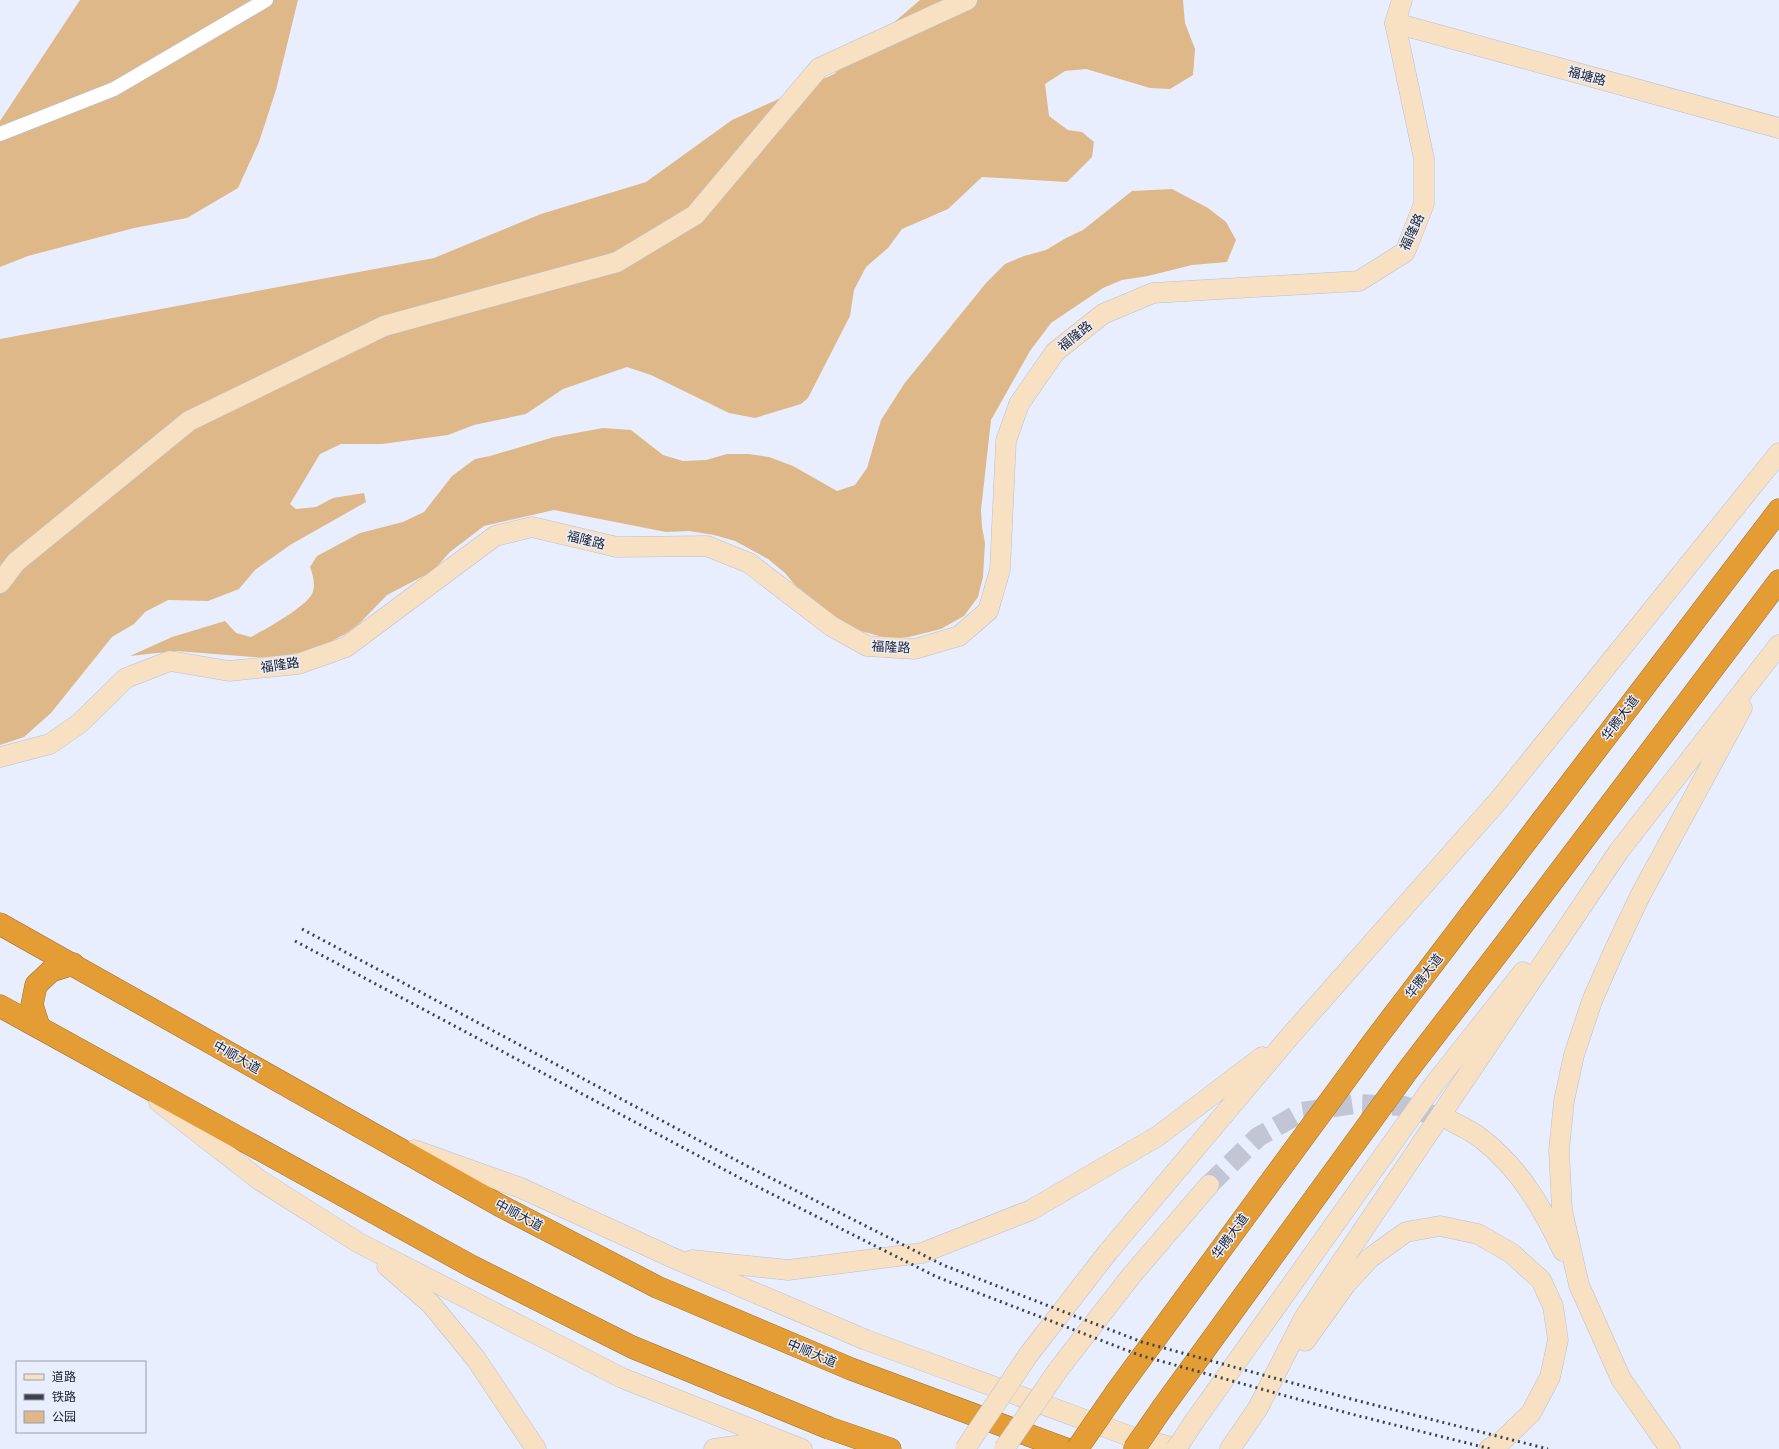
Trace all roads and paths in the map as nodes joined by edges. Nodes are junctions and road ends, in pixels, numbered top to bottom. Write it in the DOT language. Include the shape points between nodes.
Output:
graph roads {
  1 [pos="266,0"];
  2 [pos="967,0"];
  3 [pos="1402,0"];
  4 [pos="1395,23"];
  5 [pos="1779,128"];
  6 [pos="0,134"];
  7 [pos="1779,453"];
  8 [pos="1779,510"];
  9 [pos="1779,581"];
  10 [pos="0,583"];
  11 [pos="1775,650"];
  12 [pos="0,757"];
  13 [pos="1619,851"];
  14 [pos="0,924"];
  15 [pos="73,964"];
  16 [pos="0,1006"];
  17 [pos="39,1027"];
  18 [pos="1291,1035"];
  19 [pos="126,1076"];
  20 [pos="1452,1121"];
  21 [pos="378,1137"];
  22 [pos="1209,1185"];
  23 [pos="359,1243"];
  24 [pos="671,1257"];
  25 [pos="1579,1285"];
  26 [pos="1258,1408"];
  27 [pos="520,1424"];
  28 [pos="779,1440"];
  29 [pos="529,1449"];
  30 [pos="536,1449"];
  31 [pos="714,1449"];
  32 [pos="802,1449"];
  33 [pos="890,1449"];
  34 [pos="966,1449"];
  35 [pos="1004,1449"];
  36 [pos="1066,1449"];
  37 [pos="1077,1449"];
  38 [pos="1134,1449"];
  39 [pos="1178,1449"];
  40 [pos="1230,1449"];
  41 [pos="1489,1449"];
  42 [pos="1670,1449"];
  1 -- 6 [label="street" via="114,89"];
  2 -- 10 [label="main road" via="819,68 695,215 649,243 616,262 384,326 189,421 16,562"];
  3 -- 4 [label="main road, 福隆路"];
  4 -- 5 [label="main road, 福塘路"];
  4 -- 12 [label="main road, 福隆路" via="1424,159 1424,204 1405,252 1359,281 1153,293 1103,314 1055,352 1019,404 1006,441 1000,570 988,611 959,636 915,649 867,646 831,626 749,563 707,546 616,548 532,527 495,536 346,647 298,664 229,671 170,661 126,678 80,723 50,744"];
  7 -- 18 [label="main road" via="1498,801"];
  8 -- 37 [label="highway, 华腾大道, bridge" via="1374,1041"];
  9 -- 38 [label="highway, bridge" via="1408,1070"];
  11 -- 13 [label="main road"];
  11 -- 25 [label="main road" via="1640,896 1592,1001 1574,1055 1564,1101 1559,1150 1562,1210"];
  13 -- 26 [label="main road" via="1304,1318"];
  13 -- 39 [label="main road, bridge" via="1433,1086 1196,1419"];
  14 -- 15 [label="highway, 中顺大道"];
  15 -- 17 [label="highway" via="51,971 36,985 32,1005"];
  15 -- 21 [label="highway, 中顺大道"];
  16 -- 17 [label="highway"];
  17 -- 19 [label="highway"];
  18 -- 24 [label="main road" via="1158,1136 1031,1210 922,1253 788,1270"];
  18 -- 34 [label="main road, bridge" via="1108,1252 1029,1354"];
  19 -- 23 [label="main road" via="258,1179"];
  19 -- 33 [label="highway" via="471,1266 632,1347 830,1428"];
  20 -- 25 [label="main road" via="1482,1139 1512,1166 1545,1213"];
  21 -- 24 [label="main road" via="521,1188"];
  21 -- 36 [label="highway, 中顺大道" via="499,1205 657,1287 851,1369"];
  22 -- 35 [label="main road, bridge" via="1131,1276 1058,1370"];
  23 -- 27 [label="main road" via="431,1304 476,1360"];
  23 -- 28 [label="main road" via="622,1378"];
  24 -- 39 [label="main road" via="866,1340 1132,1436"];
  25 -- 42 [label="main road" via="1620,1379"];
  26 -- 40 [label="main road"];
  26 -- 41 [label="main road" via="1334,1299 1370,1258 1406,1232 1440,1226 1478,1234 1511,1253 1542,1280 1553,1306 1558,1340 1550,1377 1531,1413 1502,1441"];
  27 -- 29 [label="main road"];
  27 -- 30 [label="main road"];
  28 -- 31 [label="main road"];
  28 -- 32 [label="main road"];
}
